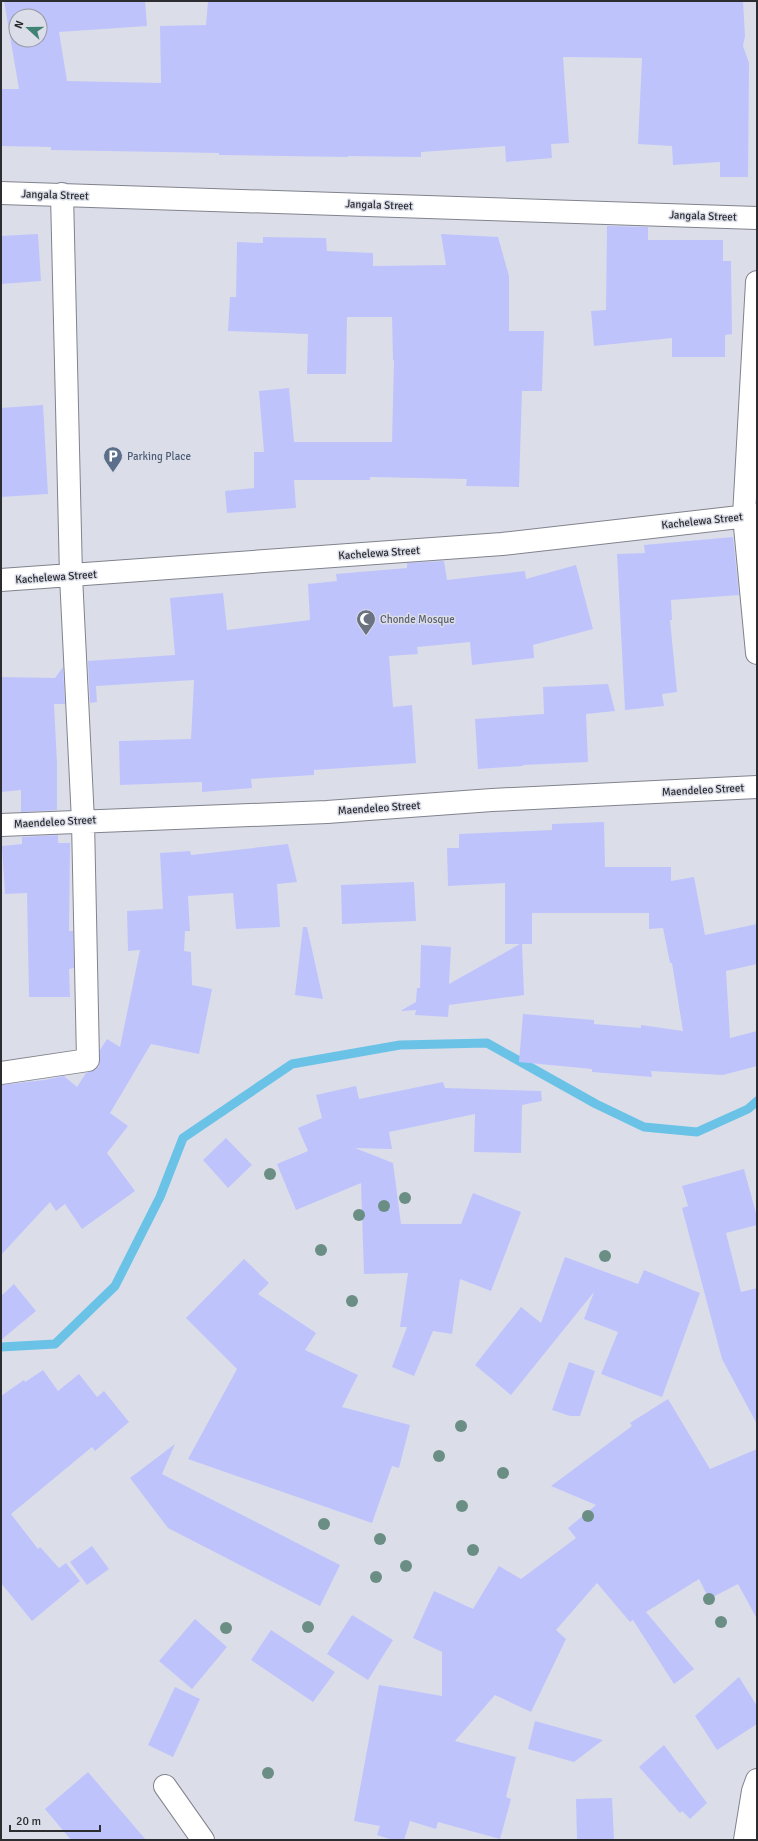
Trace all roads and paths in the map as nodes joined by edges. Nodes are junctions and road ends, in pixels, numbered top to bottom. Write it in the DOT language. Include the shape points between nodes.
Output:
graph roads {
  1 [pos="1,193"];
  2 [pos="62,194"];
  3 [pos="757,218"];
  4 [pos="757,282"];
  5 [pos="750,516"];
  6 [pos="71,576"];
  7 [pos="1,580"];
  8 [pos="757,653"];
  9 [pos="757,787"];
  10 [pos="83,821"];
  11 [pos="1,825"];
  12 [pos="1,1072"];
  13 [pos="757,1780"];
  14 [pos="165,1786"];
  15 [pos="203,1840"];
  16 [pos="745,1840"];
  1 -- 2 [label="street, Jangala Street"];
  2 -- 3 [label="street, Jangala Street"];
  2 -- 6 [label="street"];
  4 -- 5 [label="street"];
  5 -- 6 [label="street, Kachelewa Street" via="502,544"];
  5 -- 8 [label="street"];
  6 -- 7 [label="street, Kachelewa Street"];
  6 -- 10 [label="street"];
  9 -- 10 [label="street, Maendeleo Street" via="492,800 327,812"];
  10 -- 11 [label="street, Maendeleo Street"];
  10 -- 12 [label="street" via="88,1060"];
  13 -- 16 [label="street"];
  14 -- 15 [label="street"];
}
